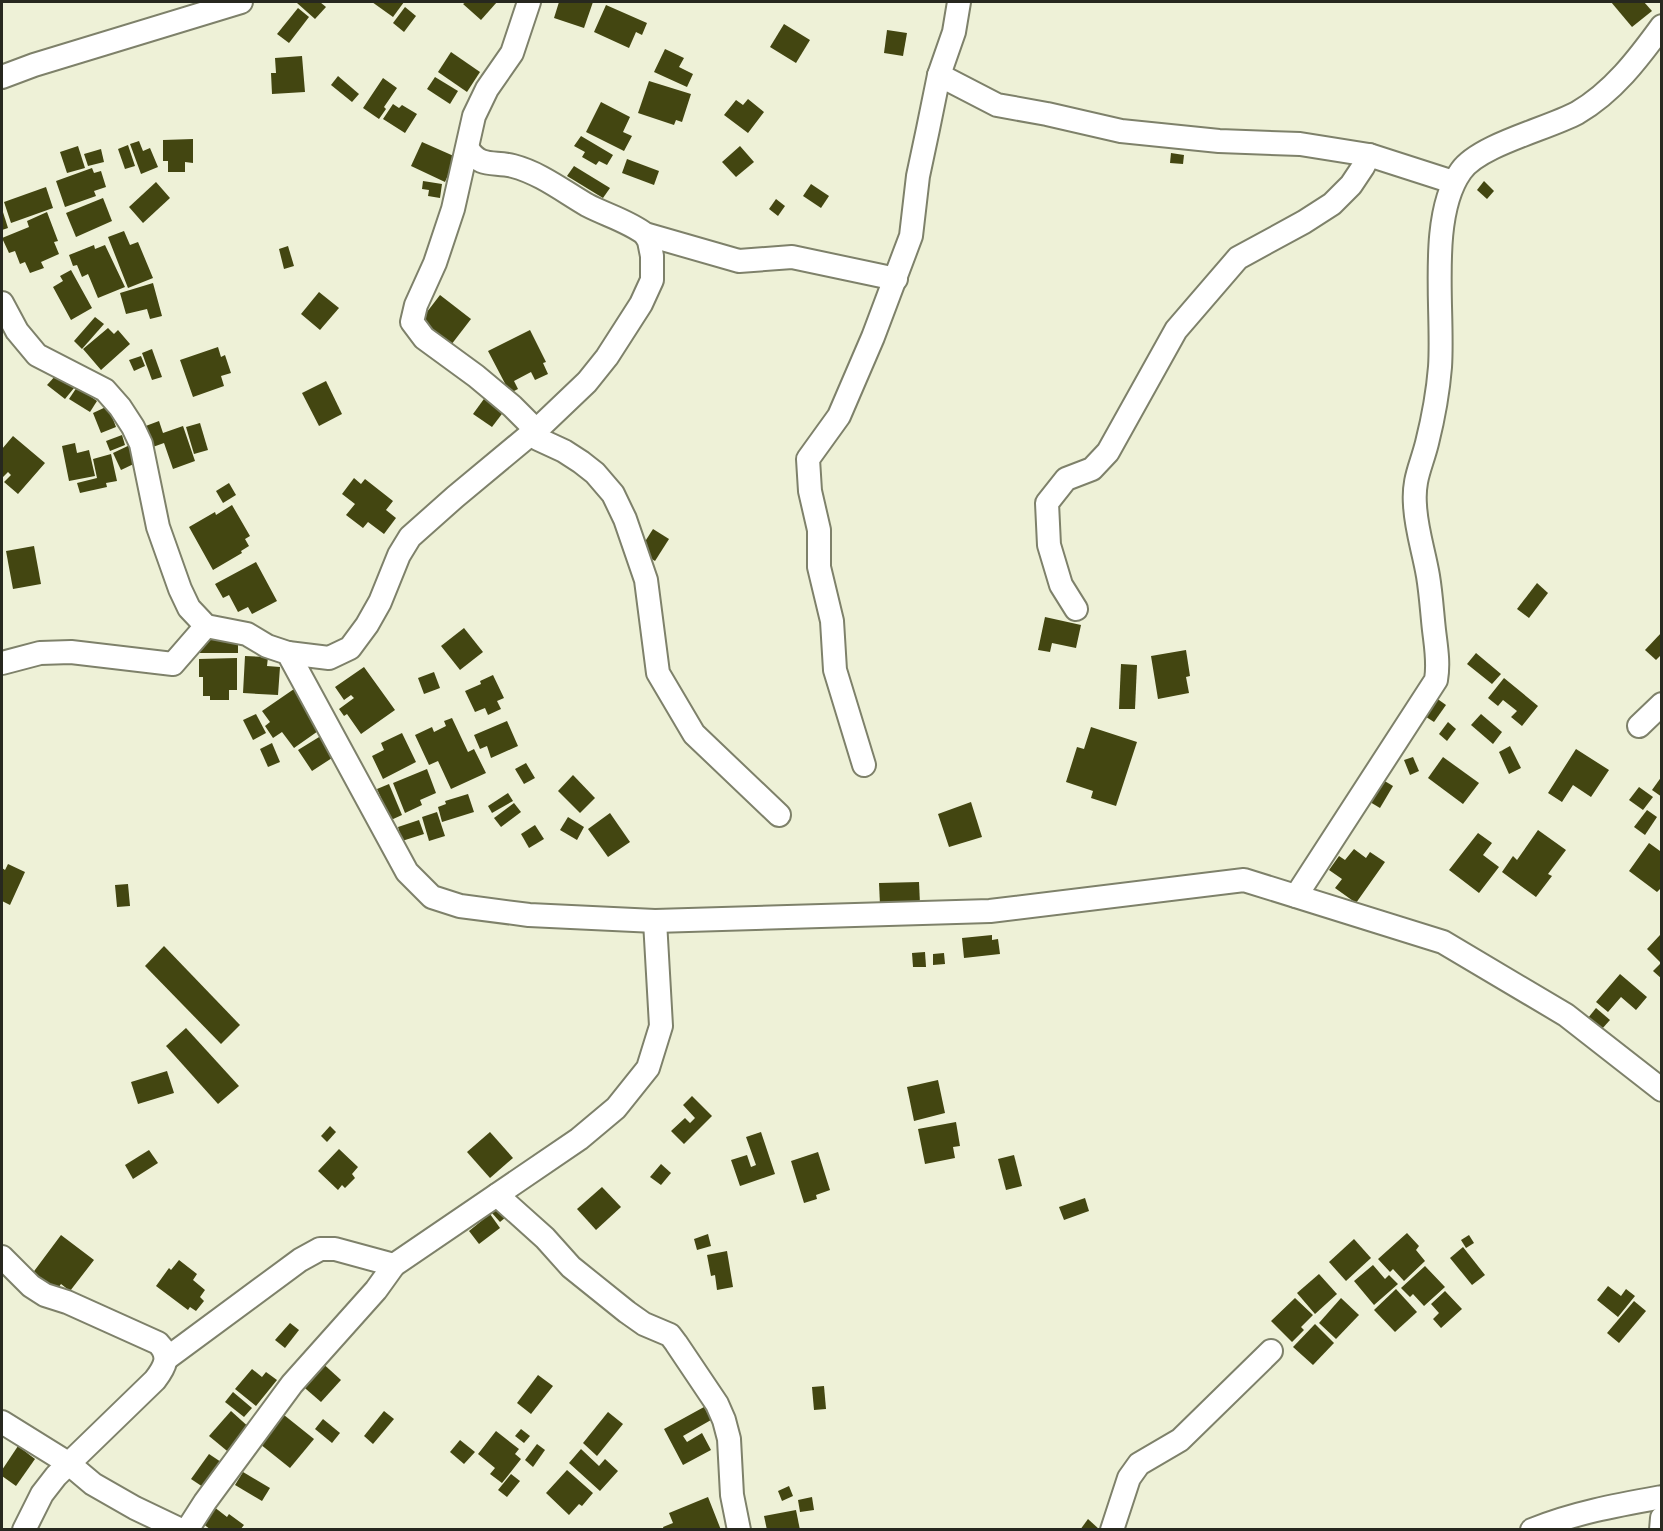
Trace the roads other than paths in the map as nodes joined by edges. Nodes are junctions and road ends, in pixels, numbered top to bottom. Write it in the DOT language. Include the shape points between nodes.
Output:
graph roads {
  1 [pos="241,2"];
  2 [pos="529,2"];
  3 [pos="959,2"];
  4 [pos="1662,26"];
  5 [pos="1650,59"];
  6 [pos="939,75"];
  7 [pos="2,77"];
  8 [pos="468,149"];
  9 [pos="1369,155"];
  10 [pos="1453,182"];
  11 [pos="645,234"];
  12 [pos="896,279"];
  13 [pos="2,303"];
  14 [pos="535,429"];
  15 [pos="1076,609"];
  16 [pos="206,626"];
  17 [pos="288,653"];
  18 [pos="2,663"];
  19 [pos="1662,704"];
  20 [pos="1639,726"];
  21 [pos="864,765"];
  22 [pos="779,815"];
  23 [pos="1296,896"];
  24 [pos="655,921"];
  25 [pos="1662,1090"];
  26 [pos="497,1195"];
  27 [pos="2,1257"];
  28 [pos="394,1265"];
  29 [pos="1271,1351"];
  30 [pos="166,1359"];
  31 [pos="2,1422"];
  32 [pos="68,1463"];
  33 [pos="1662,1497"];
  34 [pos="1662,1518"];
  35 [pos="24,1530"];
  36 [pos="181,1530"];
  37 [pos="187,1530"];
  38 [pos="739,1530"];
  39 [pos="1112,1530"];
  40 [pos="1532,1530"];
  41 [pos="1661,1530"];
  1 -- 7 [label="street"];
  2 -- 8 [label="street" via="512,53 474,116"];
  3 -- 6 [label="street" via="954,32"];
  4 -- 5 [label="street"];
  5 -- 10 [label="street" via="1576,113 1478,155"];
  6 -- 9 [label="street" via="997,105 1121,131 1300,144"];
  6 -- 12 [label="street" via="918,176 911,236"];
  8 -- 11 [label="street" via="480,162 513,166 535,174"];
  8 -- 14 [label="street" via="453,209 412,322 424,338 476,376"];
  9 -- 10 [label="street"];
  9 -- 15 [label="street" via="1351,185 1332,204 1238,258 1176,330 1108,452 1092,469 1066,479 1047,503 1049,545 1061,585"];
  10 -- 23 [label="street" via="1441,238 1440,368 1427,443 1414,483 1419,537 1428,576 1436,680"];
  11 -- 12 [label="street" via="739,261 792,257"];
  11 -- 14 [label="street" via="652,256 652,280 641,304 608,357 587,382"];
  12 -- 21 [label="street" via="838,416 808,459 819,530 819,567 832,621 835,670"];
  13 -- 16 [label="street" via="17,332 37,355 105,390 133,427 141,444 158,527 180,589 189,608"];
  14 -- 17 [label="street" via="410,537 380,602 350,648 329,658"];
  14 -- 22 [label="street" via="538,439 581,462 613,494 646,580 658,673 694,734"];
  16 -- 17 [label="street" via="247,634"];
  16 -- 18 [label="street" via="173,664 71,652 40,653"];
  17 -- 24 [label="street" via="407,872 432,897 460,906 529,915"];
  19 -- 20 [label="street"];
  23 -- 24 [label="street" via="1244,880 990,911"];
  23 -- 25 [label="street" via="1443,942 1566,1015"];
  24 -- 26 [label="street" via="661,1026 648,1068 616,1108 579,1139"];
  26 -- 28 [label="street"];
  26 -- 38 [label="street" via="580,1274 627,1312 670,1335 676,1343 724,1420"];
  27 -- 30 [label="street" via="45,1295 158,1343"];
  28 -- 30 [label="street" via="335,1249 320,1250 300,1260"];
  28 -- 37 [label="street" via="292,1384"];
  29 -- 39 [label="street" via="1180,1440 1139,1464 1129,1478"];
  30 -- 32 [label="street" via="155,1380"];
  31 -- 32 [label="street"];
  32 -- 35 [label="street" via="42,1494"];
  32 -- 36 [label="street" via="93,1484"];
  33 -- 40 [label="street" via="1605,1508"];
  34 -- 41 [label="street"];
}
